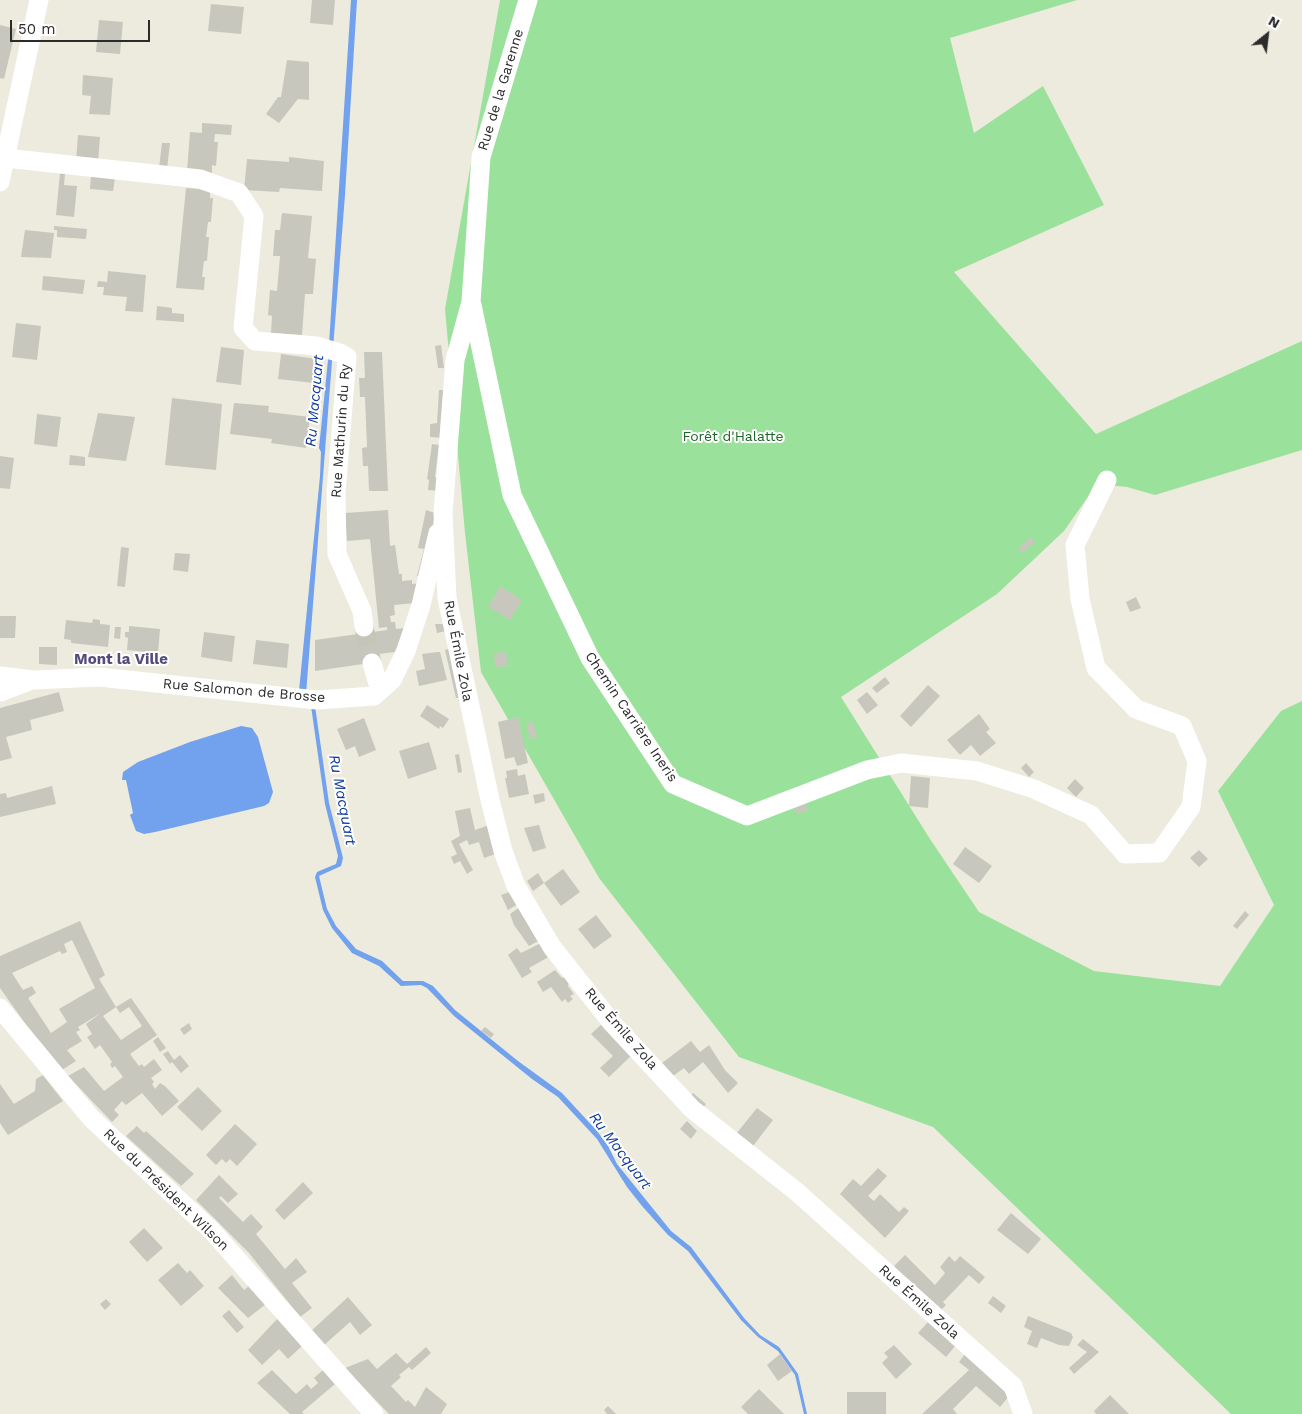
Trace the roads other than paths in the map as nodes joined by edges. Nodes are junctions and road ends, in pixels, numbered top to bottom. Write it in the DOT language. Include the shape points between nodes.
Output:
graph roads {
  1 [pos="39,0"];
  2 [pos="528,0"];
  3 [pos="5,158"];
  4 [pos="0,182"];
  5 [pos="471,302"];
  6 [pos="1107,480"];
  7 [pos="444,513"];
  8 [pos="364,627"];
  9 [pos="372,663"];
  10 [pos="0,676"];
  11 [pos="34,680"];
  12 [pos="380,691"];
  13 [pos="0,692"];
  14 [pos="0,1008"];
  15 [pos="374,1414"];
  16 [pos="1022,1414"];
  1 -- 3 [label="street"];
  2 -- 5 [label="street, Rue de la Garenne" via="480,157"];
  3 -- 4 [label="street"];
  3 -- 8 [label="street, Rue Mathurin du Ry" via="200,179 238,193 254,216 243,328 254,341 317,346 347,358 336,493 337,554 362,611"];
  5 -- 6 [label="street, Chemin Carrière Ineris" via="512,495 590,658 673,784 747,816 867,770 901,763 978,771 1034,789 1091,815 1125,854 1159,853 1191,807 1197,761 1182,726 1136,709 1096,668 1080,599 1075,545"];
  5 -- 7 [label="street" via="455,360"];
  7 -- 12 [label="street" via="406,650 392,680"];
  7 -- 16 [label="street, Rue Émile Zola" via="447,598 490,800 516,886 552,947 612,1023 692,1109 796,1192 1013,1386"];
  9 -- 12 [label="street"];
  10 -- 11 [label="street, Rue Salomon de Brosse"];
  11 -- 12 [label="street, Rue Salomon de Brosse" via="99,677 317,700 374,696"];
  11 -- 13 [label="street, Rue Salomon de Brosse"];
  14 -- 15 [label="street, Rue du Président Wilson" via="91,1118 212,1231"];
}
